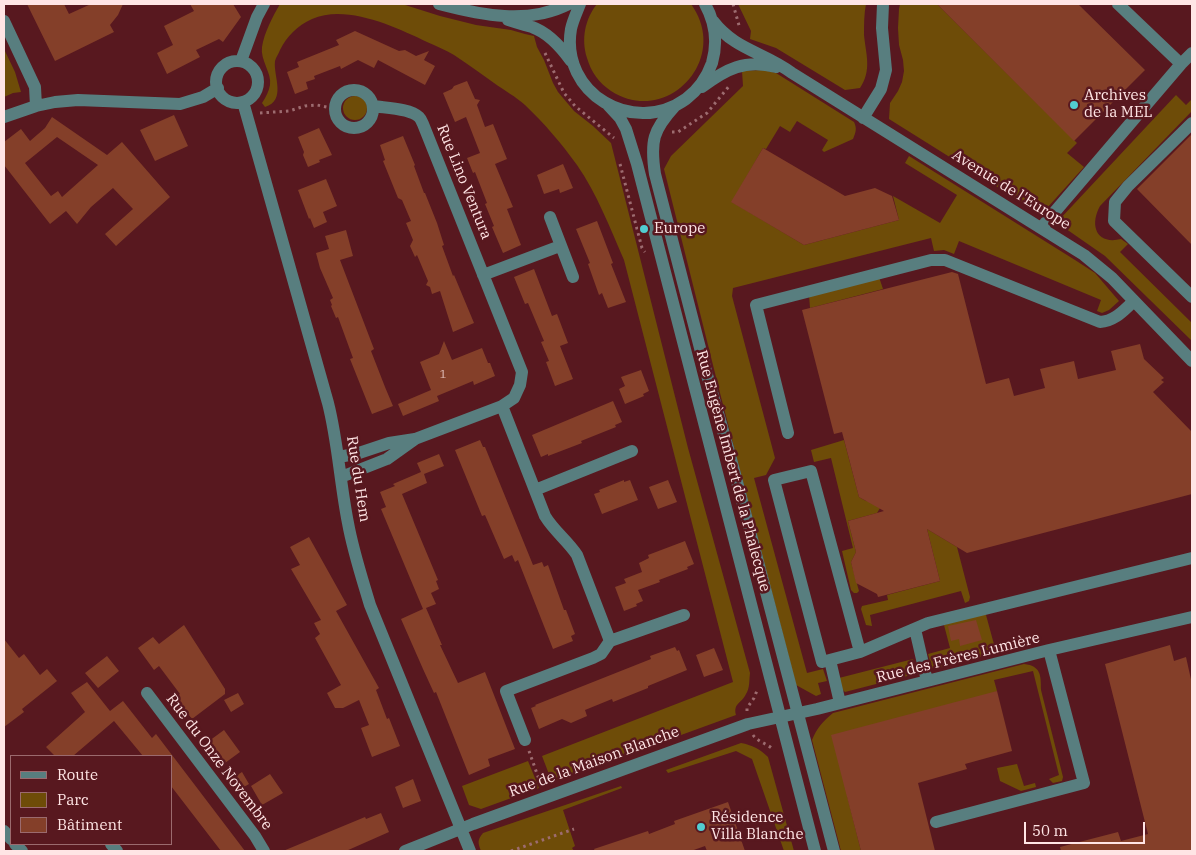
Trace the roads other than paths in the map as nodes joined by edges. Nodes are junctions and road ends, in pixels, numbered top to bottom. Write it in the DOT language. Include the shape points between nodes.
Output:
graph roads {
  1 [pos="264,4"];
  2 [pos="439,4"];
  3 [pos="569,4"];
  4 [pos="580,4"];
  5 [pos="705,4"];
  6 [pos="883,4"];
  7 [pos="1118,4"];
  8 [pos="494,16"];
  9 [pos="713,20"];
  10 [pos="4,21"];
  11 [pos="1192,53"];
  12 [pos="241,61"];
  13 [pos="1181,64"];
  14 [pos="574,65"];
  15 [pos="792,73"];
  16 [pos="218,88"];
  17 [pos="694,92"];
  18 [pos="243,102"];
  19 [pos="608,105"];
  20 [pos="36,106"];
  21 [pos="373,106"];
  22 [pos="675,106"];
  23 [pos="4,117"];
  24 [pos="864,118"];
  25 [pos="1192,123"];
  26 [pos="550,217"];
  27 [pos="1041,228"];
  28 [pos="560,246"];
  29 [pos="483,276"];
  30 [pos="573,278"];
  31 [pos="1192,297"];
  32 [pos="1134,301"];
  33 [pos="1192,360"];
  34 [pos="502,406"];
  35 [pos="788,433"];
  36 [pos="415,439"];
  37 [pos="632,451"];
  38 [pos="338,457"];
  39 [pos="341,477"];
  40 [pos="535,490"];
  41 [pos="1192,558"];
  42 [pos="684,616"];
  43 [pos="1192,616"];
  44 [pos="915,629"];
  45 [pos="610,641"];
  46 [pos="1049,650"];
  47 [pos="860,652"];
  48 [pos="830,660"];
  49 [pos="927,681"];
  50 [pos="147,693"];
  51 [pos="840,703"];
  52 [pos="798,714"];
  53 [pos="780,717"];
  54 [pos="525,740"];
  55 [pos="936,822"];
  56 [pos="461,828"];
  57 [pos="264,851"];
  58 [pos="405,851"];
  59 [pos="470,851"];
  60 [pos="815,851"];
  61 [pos="834,851"];
  1 -- 12 [label="street"];
  2 -- 8 [label="street"];
  3 -- 8 [label="street" via="542,14"];
  4 -- 14 [label="street" via="571,29"];
  5 -- 9 [label="street"];
  6 -- 24 [label="street" via="886,70 881,89"];
  7 -- 13 [label="street"];
  8 -- 14 [label="street" via="544,33 555,41"];
  9 -- 15 [label="street, Avenue de l'Europe" via="736,42"];
  9 -- 17 [label="street" via="716,44 713,59 704,80"];
  10 -- 20 [label="street" via="34,87"];
  11 -- 13 [label="street"];
  12 -- 16 [label="street" via="230,62 222,68 217,78"];
  12 -- 18 [label="street" via="253,68 258,81 254,94"];
  13 -- 27 [label="street"];
  14 -- 19 [label="street" via="582,81"];
  15 -- 17 [label="street, Avenue de l'Europe" via="765,64 752,64 728,70"];
  15 -- 24 [label="street, Avenue de l'Europe"];
  16 -- 18 [label="street" via="229,101"];
  16 -- 20 [label="street" via="180,104 78,100"];
  17 -- 22 [label="street, Avenue de l'Europe"];
  18 -- 38 [label="street, Rue du Hem" via="328,403"];
  19 -- 22 [label="street" via="638,114 661,112"];
  19 -- 53 [label="street, Rue Eugène Imbert de la Phalecque" via="626,129 635,156"];
  20 -- 23 [label="street"];
  21 -- 21 [label="street" via="371,118 356,128 344,124 336,109 340,97 356,90 367,95"];
  21 -- 29 [label="street, Rue Lino Ventura" via="407,111 419,117 424,124"];
  22 -- 52 [label="street, Rue Eugène Imbert de la Phalecque" via="663,119 654,138 656,174 706,375"];
  24 -- 27 [label="street, Avenue de l'Europe"];
  25 -- 31 [label="street" via="1114,202 1114,221"];
  26 -- 28 [label="street"];
  27 -- 32 [label="street, Avenue de l'Europe" via="1093,262"];
  28 -- 29 [label="street"];
  28 -- 30 [label="street"];
  29 -- 34 [label="street, Rue Lino Ventura" via="522,372 514,398"];
  32 -- 33 [label="street, Avenue de l'Europe"];
  32 -- 35 [label="street" via="1116,318 1100,322 945,260 931,260 756,305"];
  34 -- 36 [label="street, Rue Lino Ventura"];
  34 -- 40 [label="street"];
  36 -- 38 [label="street, Rue Lino Ventura"];
  36 -- 39 [label="street, Rue Lino Ventura" via="387,459"];
  37 -- 40 [label="street"];
  38 -- 39 [label="street, Rue du Hem"];
  39 -- 56 [label="street, Rue du Hem" via="348,523 370,605"];
  40 -- 45 [label="street" via="550,524 577,556"];
  41 -- 44 [label="street" via="928,623"];
  42 -- 45 [label="street"];
  43 -- 46 [label="street"];
  44 -- 47 [label="street"];
  44 -- 49 [label="street"];
  45 -- 54 [label="street" via="593,658 506,691"];
  46 -- 49 [label="street, Rue des Frères Lumière"];
  46 -- 55 [label="street, Rue des Frères Lumière" via="1084,783"];
  47 -- 48 [label="street"];
  47 -- 48 [label="street" via="811,472 774,480 822,662"];
  48 -- 51 [label="street"];
  49 -- 51 [label="street, Rue des Frères Lumière"];
  50 -- 57 [label="street, Rue du Onze Novembre"];
  51 -- 52 [label="street, Rue des Frères Lumière"];
  52 -- 53 [label="street, Rue de la Maison Blanche"];
  52 -- 61 [label="street, Rue Eugène Imbert de la Phalecque"];
  53 -- 56 [label="street, Rue de la Maison Blanche" via="748,724"];
  53 -- 60 [label="street, Rue Eugène Imbert de la Phalecque"];
  56 -- 58 [label="street, Rue de la Maison Blanche"];
  56 -- 59 [label="street, Rue du Hem"];
}
